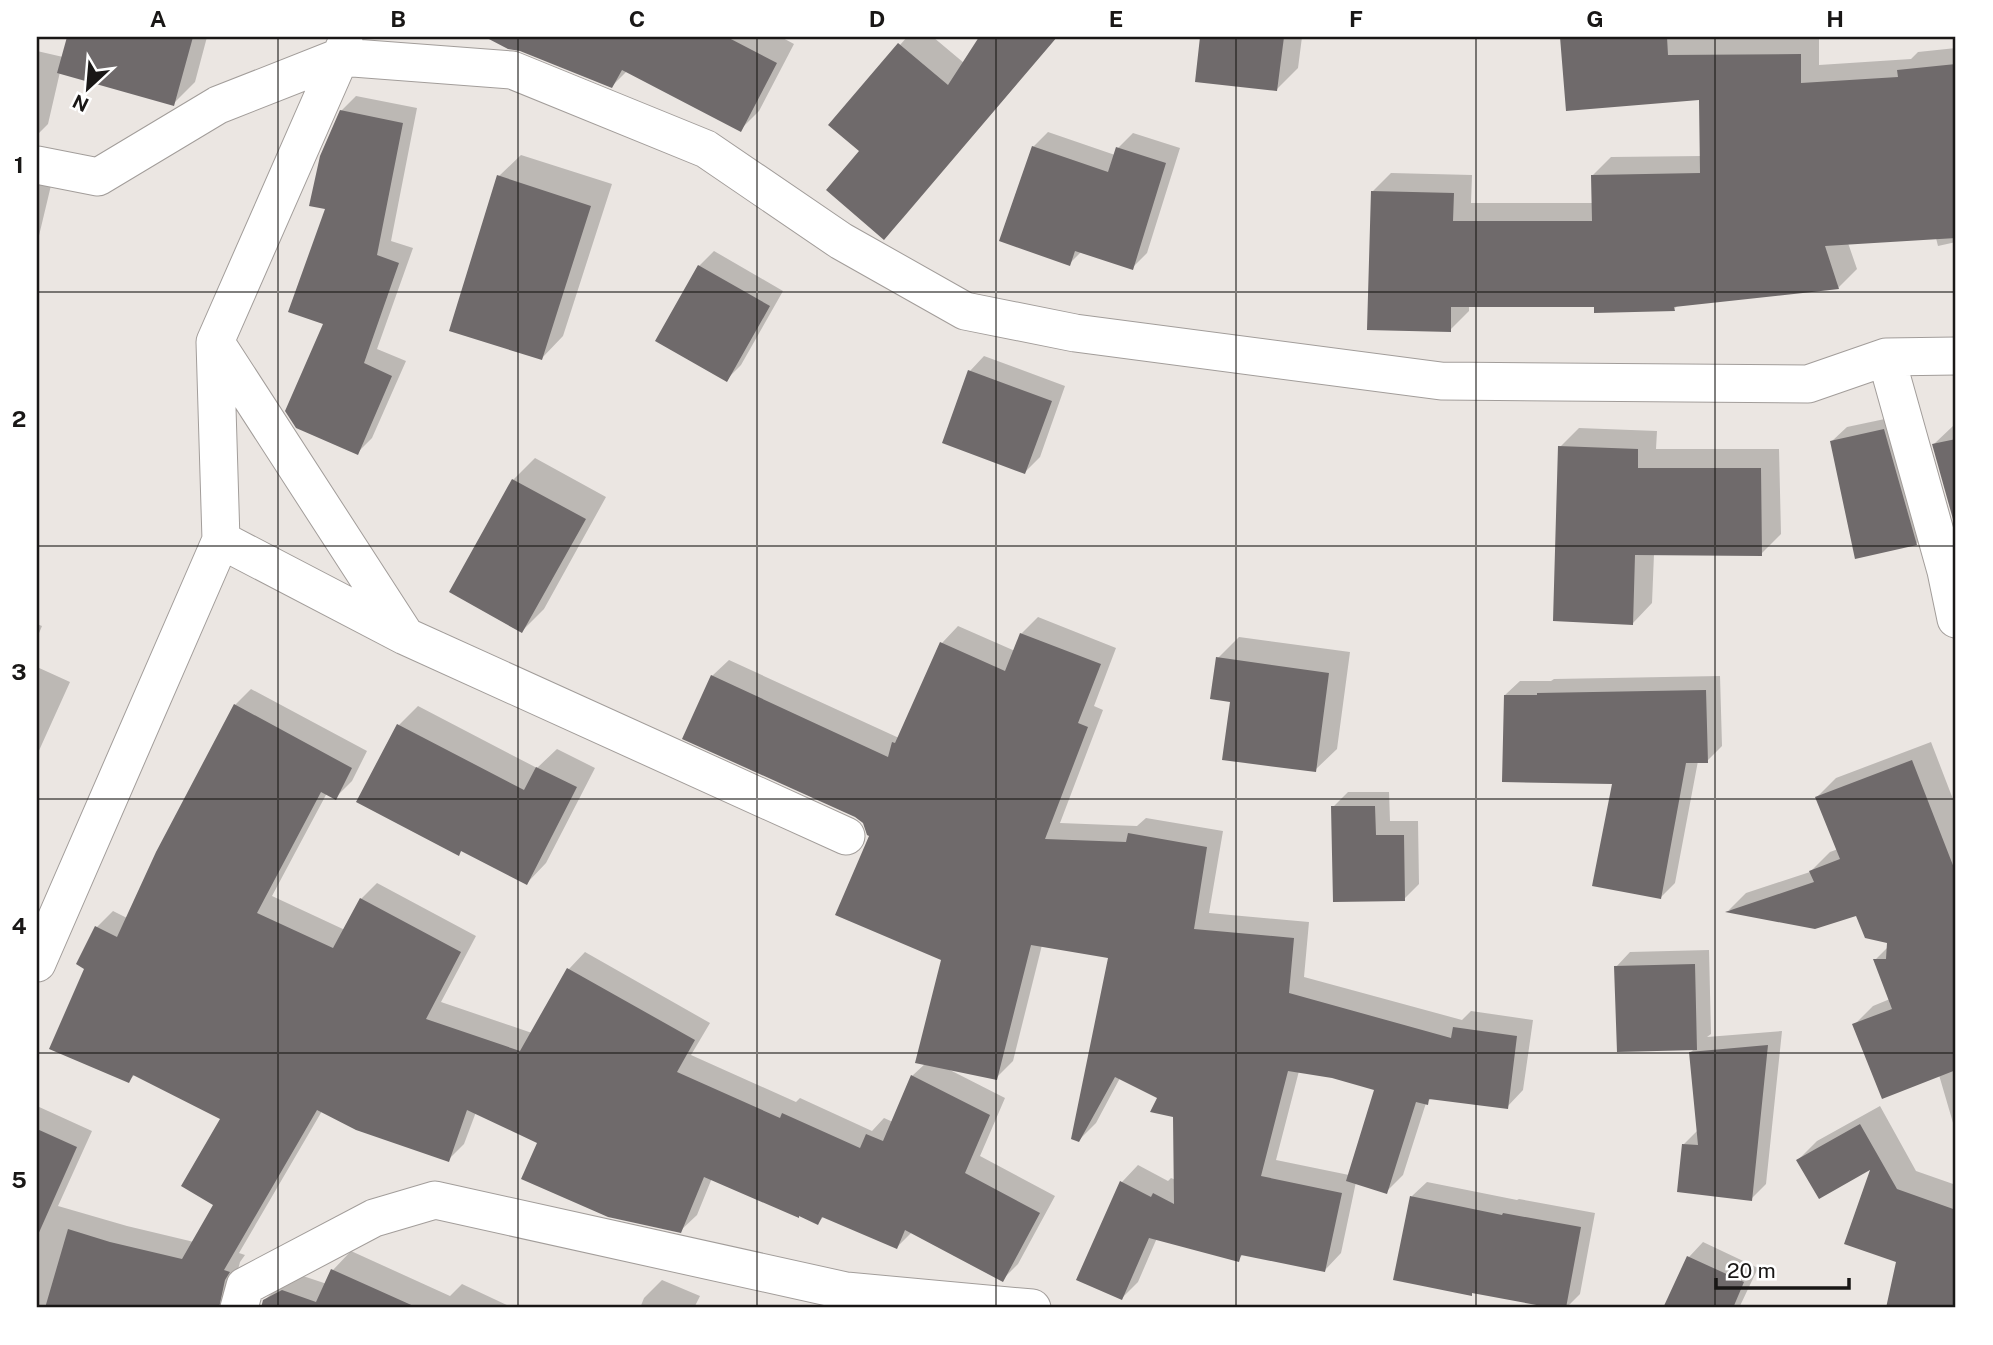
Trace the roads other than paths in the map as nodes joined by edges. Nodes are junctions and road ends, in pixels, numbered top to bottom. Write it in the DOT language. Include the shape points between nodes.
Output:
graph roads {
  1 [pos="345,47"];
  2 [pos="37,164"];
  3 [pos="215,342"];
  4 [pos="1956,356"];
  5 [pos="1886,357"];
  6 [pos="221,540"];
  7 [pos="1956,619"];
  8 [pos="405,636"];
  9 [pos="846,836"];
  10 [pos="37,963"];
  11 [pos="239,1308"];
  12 [pos="1032,1308"];
  1 -- 2 [label="street" via="218,105 98,177"];
  1 -- 3 [label="street"];
  1 -- 5 [label="street" via="512,70 706,149 841,241 965,311 1075,333 1441,381 1808,384"];
  3 -- 6 [label="street"];
  3 -- 8 [label="street"];
  4 -- 5 [label="street"];
  5 -- 7 [label="street"];
  6 -- 8 [label="street"];
  6 -- 10 [label="street"];
  8 -- 9 [label="street"];
  11 -- 12 [label="street" via="245,1286 374,1219 435,1200 846,1291"];
}
